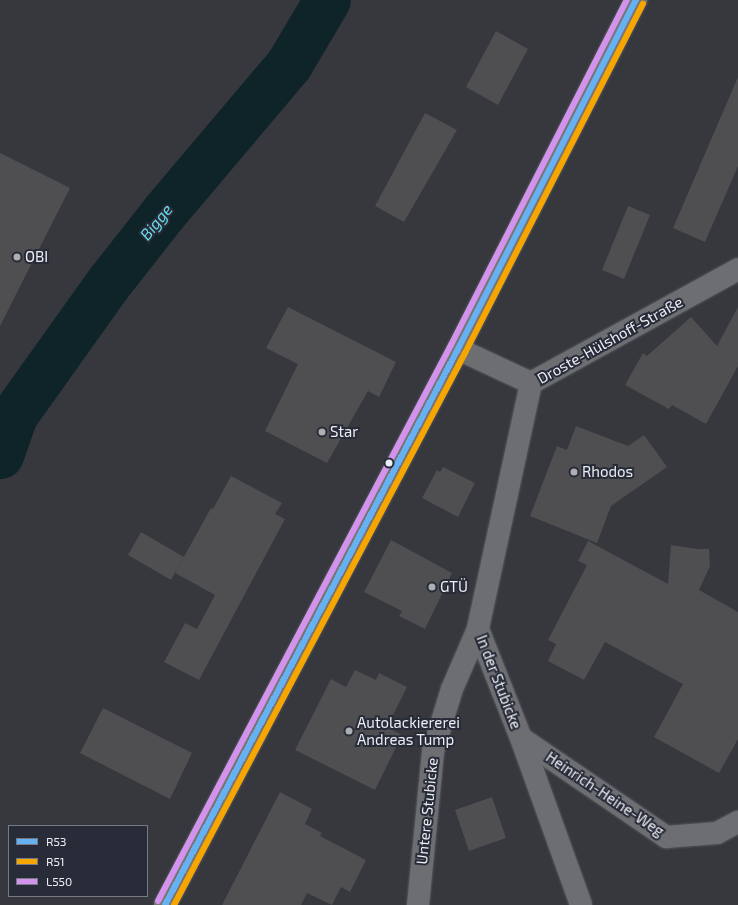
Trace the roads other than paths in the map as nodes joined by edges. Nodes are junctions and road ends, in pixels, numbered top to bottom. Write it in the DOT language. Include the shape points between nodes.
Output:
graph roads {
  1 [pos="636,0"];
  2 [pos="738,269"];
  3 [pos="458,348"];
  4 [pos="531,383"];
  5 [pos="478,629"];
  6 [pos="521,738"];
  7 [pos="738,822"];
  8 [pos="165,905"];
  9 [pos="418,905"];
  10 [pos="581,905"];
  1 -- 3 [label="main road"];
  2 -- 4 [label="street, Droste-Hülshoff-Straße"];
  3 -- 4 [label="street, Droste-Hülshoff-Straße"];
  3 -- 8 [label="main road"];
  4 -- 5 [label="street, In der Stubicke"];
  5 -- 6 [label="street, In der Stubicke"];
  5 -- 9 [label="street, Untere Stubicke" via="452,689 433,751"];
  6 -- 7 [label="street, Heinrich-Heine-Weg" via="666,837 717,833"];
  6 -- 10 [label="street, In der Stubicke"];
}
